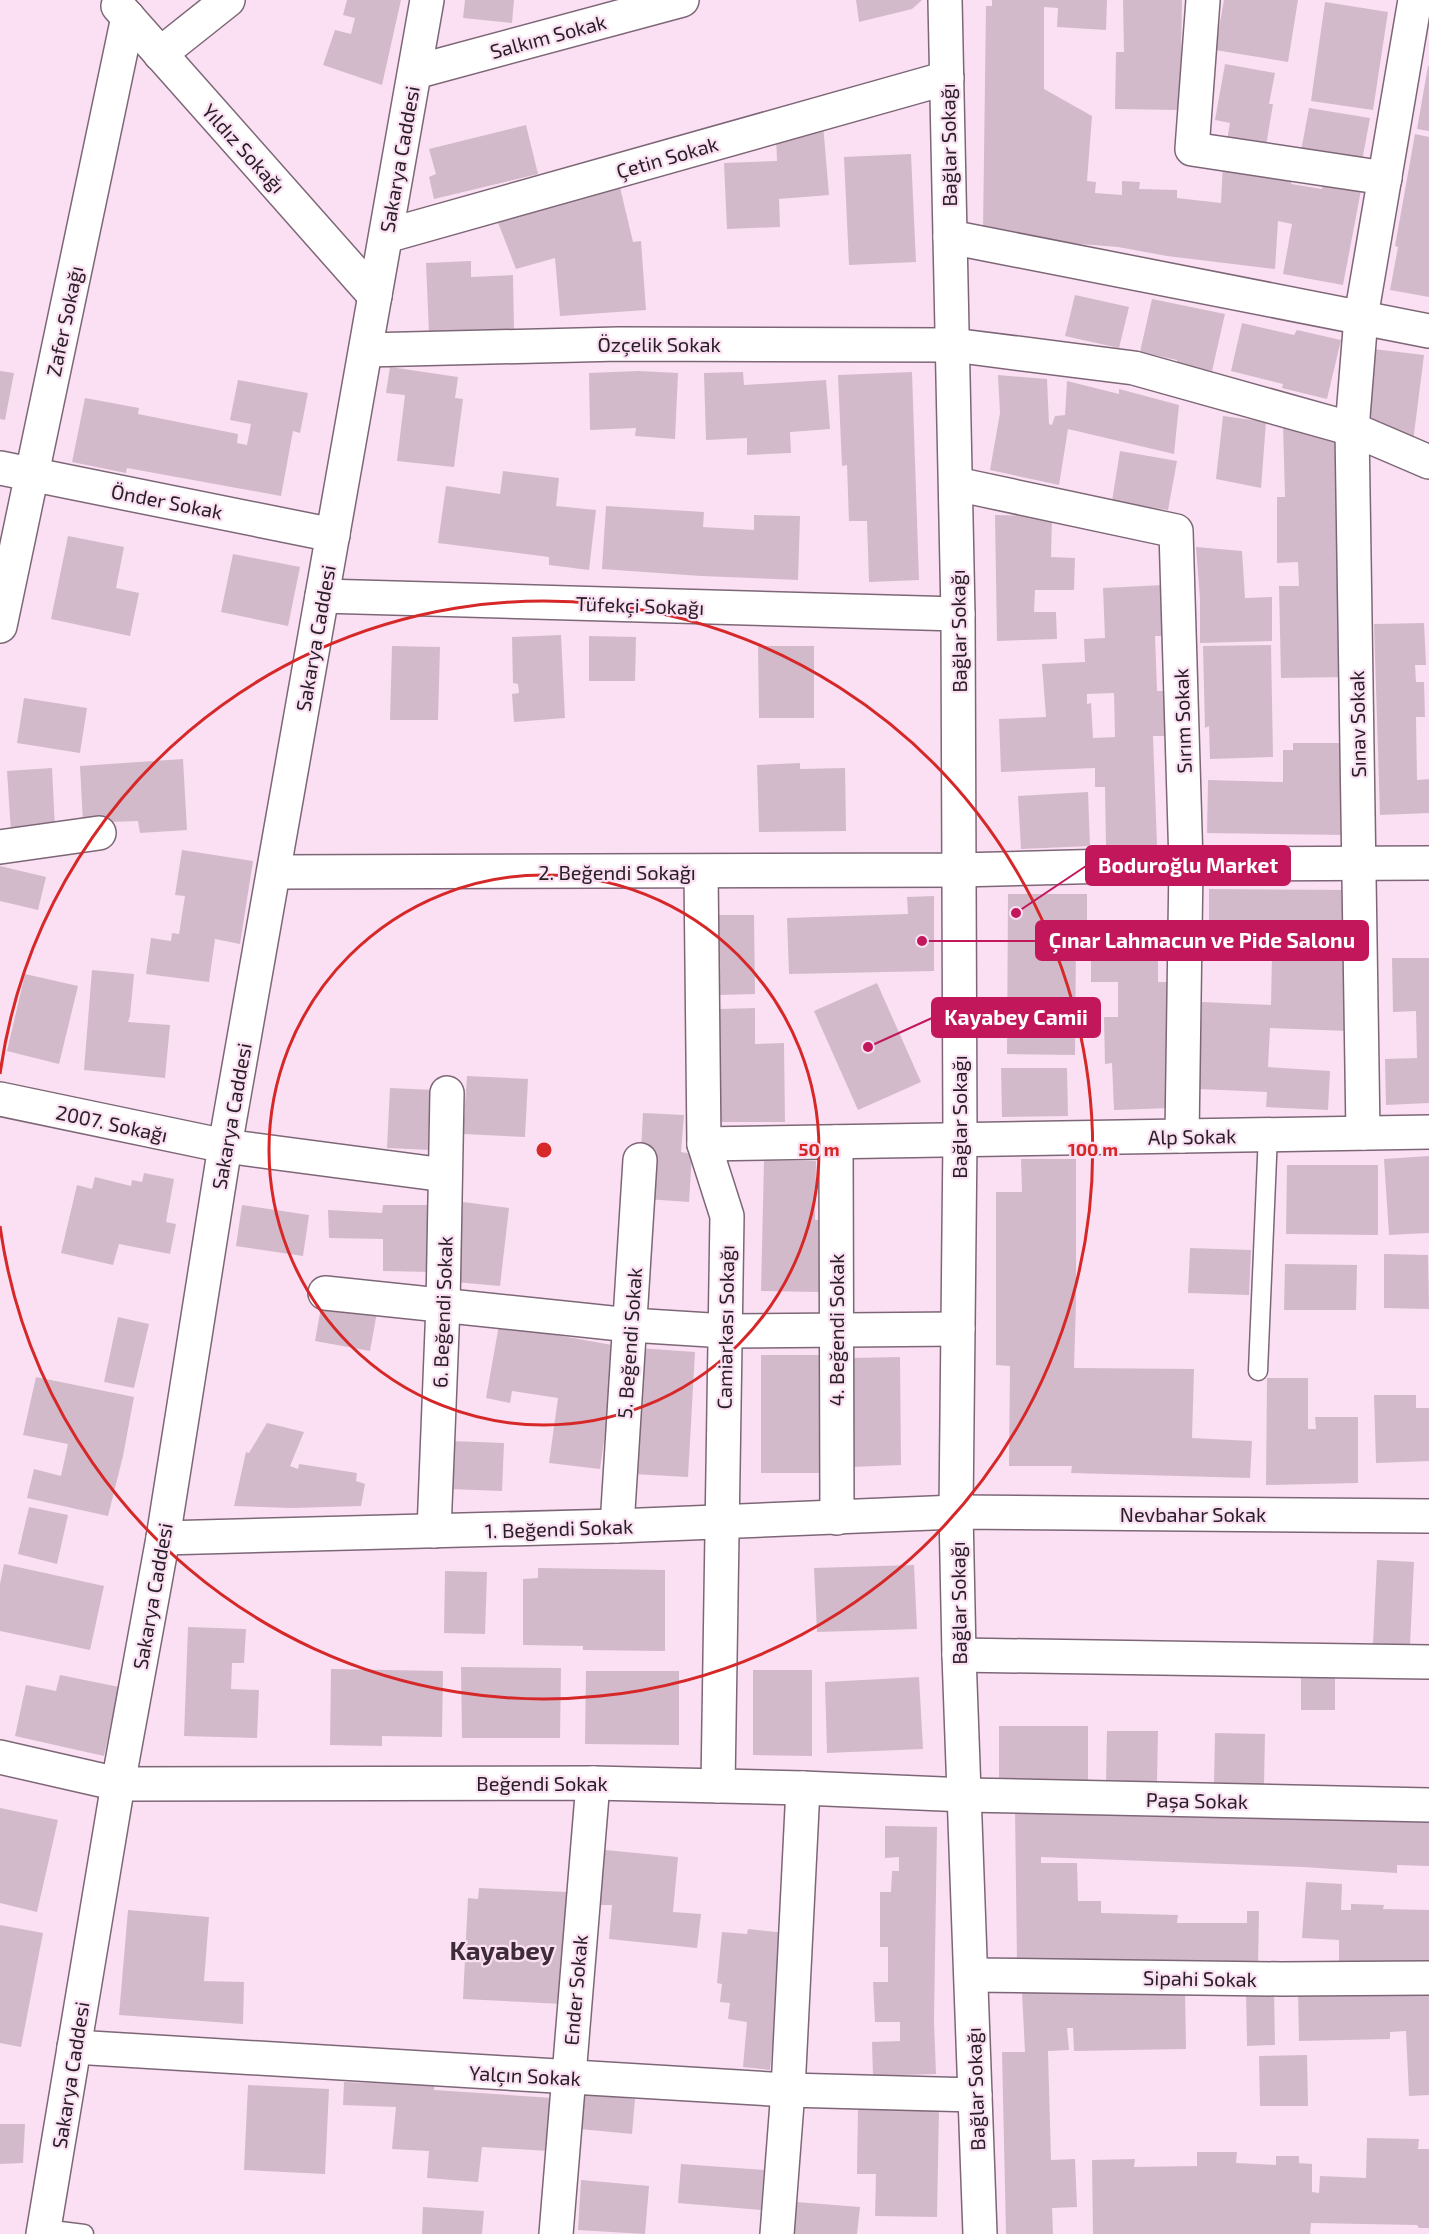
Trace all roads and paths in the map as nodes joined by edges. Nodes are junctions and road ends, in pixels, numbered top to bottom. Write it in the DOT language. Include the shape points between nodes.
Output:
graph roads {
  1 [pos="228,0"];
  2 [pos="427,0"];
  3 [pos="945,0"];
  4 [pos="1203,0"];
  5 [pos="1415,0"];
  6 [pos="661,3"];
  7 [pos="120,8"];
  8 [pos="160,54"];
  9 [pos="415,72"];
  10 [pos="947,78"];
  11 [pos="1385,178"];
  12 [pos="386,236"];
  13 [pos="950,237"];
  14 [pos="375,296"];
  15 [pos="1361,317"];
  16 [pos="1429,331"];
  17 [pos="953,345"];
  18 [pos="366,350"];
  19 [pos="1352,429"];
  20 [pos="1429,462"];
  21 [pos="0,468"];
  22 [pos="32,474"];
  23 [pos="956,484"];
  24 [pos="333,535"];
  25 [pos="322,596"];
  26 [pos="958,614"];
  27 [pos="0,626"];
  28 [pos="99,833"];
  29 [pos="0,847"];
  30 [pos="1429,863"];
  31 [pos="1186,864"];
  32 [pos="1359,864"];
  33 [pos="959,870"];
  34 [pos="274,872"];
  35 [pos="701,872"];
  36 [pos="447,1093"];
  37 [pos="0,1099"];
  38 [pos="1429,1132"];
  39 [pos="1363,1133"];
  40 [pos="1268,1134"];
  41 [pos="1182,1136"];
  42 [pos="960,1139"];
  43 [pos="836,1142"];
  44 [pos="704,1144"];
  45 [pos="225,1146"];
  46 [pos="640,1160"];
  47 [pos="445,1175"];
  48 [pos="325,1293"];
  49 [pos="443,1305"];
  50 [pos="630,1325"];
  51 [pos="958,1329"];
  52 [pos="837,1330"];
  53 [pos="726,1331"];
  54 [pos="1258,1371"];
  55 [pos="956,1512"];
  56 [pos="1429,1516"];
  57 [pos="837,1518"];
  58 [pos="722,1522"];
  59 [pos="617,1526"];
  60 [pos="434,1531"];
  61 [pos="162,1538"];
  62 [pos="959,1655"];
  63 [pos="1429,1662"];
  64 [pos="0,1757"];
  65 [pos="593,1783"];
  66 [pos="118,1784"];
  67 [pos="718,1786"];
  68 [pos="803,1788"];
  69 [pos="966,1795"];
  70 [pos="1429,1805"];
  71 [pos="972,1976"];
  72 [pos="1429,1978"];
  73 [pos="74,2047"];
  74 [pos="568,2077"];
  75 [pos="788,2090"];
  76 [pos="975,2095"];
  77 [pos="44,2231"];
  78 [pos="84,2234"];
  79 [pos="556,2234"];
  80 [pos="777,2234"];
  81 [pos="980,2234"];
  1 -- 8 [label="street"];
  2 -- 9 [label="street, Sakarya Caddesi"];
  3 -- 10 [label="street, Bağlar Sokağı"];
  4 -- 11 [label="street" via="1192,149"];
  5 -- 11 [label="street, Sınav Sokak"];
  6 -- 9 [label="street, Salkım Sokak"];
  7 -- 8 [label="street, Yıldız Sokağı"];
  7 -- 22 [label="street, Zafer Sokağı"];
  8 -- 14 [label="street, Yıldız Sokağı"];
  9 -- 12 [label="street, Sakarya Caddesi"];
  10 -- 12 [label="street, Çetin Sokak"];
  10 -- 13 [label="street, Bağlar Sokağı"];
  11 -- 15 [label="street, Sınav Sokak"];
  12 -- 14 [label="street, Sakarya Caddesi"];
  13 -- 15 [label="street"];
  13 -- 17 [label="street, Bağlar Sokağı"];
  14 -- 18 [label="street, Sakarya Caddesi"];
  15 -- 16 [label="street"];
  15 -- 19 [label="street, Sınav Sokak"];
  17 -- 18 [label="street, Özçelik Sokak" via="619,344"];
  17 -- 19 [label="street, Özçelik Sokak" via="1134,368"];
  17 -- 23 [label="street, Bağlar Sokağı"];
  18 -- 24 [label="street, Sakarya Caddesi"];
  19 -- 20 [label="street, Özçelik Sokak"];
  19 -- 32 [label="street, Sınav Sokak"];
  21 -- 22 [label="street, Önder Sokak"];
  22 -- 24 [label="street, Önder Sokak"];
  22 -- 27 [label="street, Zafer Sokağı"];
  23 -- 26 [label="street, Bağlar Sokağı"];
  23 -- 31 [label="street, Sırım Sokak" via="1176,531"];
  24 -- 25 [label="street, Sakarya Caddesi"];
  25 -- 26 [label="street, Tüfekçi Sokağı"];
  25 -- 34 [label="street, Sakarya Caddesi"];
  26 -- 33 [label="street, Bağlar Sokağı"];
  28 -- 29 [label="street"];
  30 -- 32 [label="street, 2. Beğendi Sokağı"];
  31 -- 32 [label="street, 2. Beğendi Sokağı"];
  31 -- 33 [label="street, 2. Beğendi Sokağı"];
  31 -- 41 [label="street, Sırım Sokak"];
  32 -- 39 [label="street, Sınav Sokak"];
  33 -- 35 [label="street, 2. Beğendi Sokağı"];
  33 -- 42 [label="street, Bağlar Sokağı"];
  34 -- 35 [label="street, 2. Beğendi Sokağı"];
  34 -- 45 [label="street, Sakarya Caddesi"];
  35 -- 44 [label="street, Camiarkası Sokağı"];
  36 -- 47 [label="street, 6. Beğendi Sokak"];
  37 -- 45 [label="street, 2007. Sokağı"];
  38 -- 39 [label="street, Alp Sokak"];
  39 -- 40 [label="street, Alp Sokak"];
  40 -- 41 [label="street, Alp Sokak"];
  40 -- 54 [label="lane"];
  41 -- 42 [label="street, Alp Sokak"];
  42 -- 43 [label="street, Alp Sokak"];
  42 -- 51 [label="street, Bağlar Sokağı"];
  43 -- 44 [label="street, Alp Sokak"];
  43 -- 52 [label="street, 4. Beğendi Sokak"];
  44 -- 53 [label="street, Camiarkası Sokağı" via="727,1216"];
  45 -- 47 [label="street, 2007. Sokağı"];
  45 -- 61 [label="street, Sakarya Caddesi"];
  46 -- 50 [label="street, 5. Beğendi Sokak"];
  47 -- 49 [label="street, 6. Beğendi Sokak"];
  48 -- 49 [label="street"];
  49 -- 50 [label="street"];
  49 -- 60 [label="street, 6. Beğendi Sokak"];
  50 -- 53 [label="street"];
  50 -- 59 [label="street, 5. Beğendi Sokak"];
  51 -- 52 [label="street"];
  51 -- 55 [label="street, Bağlar Sokağı"];
  52 -- 53 [label="street"];
  52 -- 57 [label="street, 4. Beğendi Sokak"];
  53 -- 58 [label="street, Camiarkası Sokağı"];
  55 -- 56 [label="street, Nevbahar Sokak"];
  55 -- 57 [label="street, 1. Beğendi Sokak"];
  55 -- 62 [label="street, Bağlar Sokağı"];
  57 -- 58 [label="street, 1. Beğendi Sokak"];
  58 -- 59 [label="street, 1. Beğendi Sokak"];
  58 -- 67 [label="street, Camiarkası Sokağı"];
  59 -- 60 [label="street, 1. Beğendi Sokak"];
  60 -- 61 [label="street, 1. Beğendi Sokak"];
  61 -- 66 [label="street, Sakarya Caddesi"];
  62 -- 63 [label="street"];
  62 -- 69 [label="street, Bağlar Sokağı"];
  64 -- 66 [label="street, Beğendi Sokak"];
  65 -- 66 [label="street, Beğendi Sokak"];
  65 -- 67 [label="street, Beğendi Sokak"];
  65 -- 74 [label="street, Ender Sokak"];
  66 -- 73 [label="street, Sakarya Caddesi"];
  67 -- 68 [label="street, Beğendi Sokak"];
  68 -- 69 [label="street, Beğendi Sokak"];
  68 -- 75 [label="street"];
  69 -- 70 [label="street, Paşa Sokak"];
  69 -- 71 [label="street, Bağlar Sokağı"];
  71 -- 72 [label="street, Sipahi Sokak"];
  71 -- 76 [label="street, Bağlar Sokağı"];
  73 -- 74 [label="street, Yalçın Sokak"];
  73 -- 77 [label="street, Sakarya Caddesi"];
  74 -- 75 [label="street, Yalçın Sokak"];
  74 -- 79 [label="street, Ender Sokak"];
  75 -- 76 [label="street, Yalçın Sokak"];
  75 -- 80 [label="street"];
  76 -- 81 [label="street, Bağlar Sokağı"];
  77 -- 78 [label="lane"];
}
